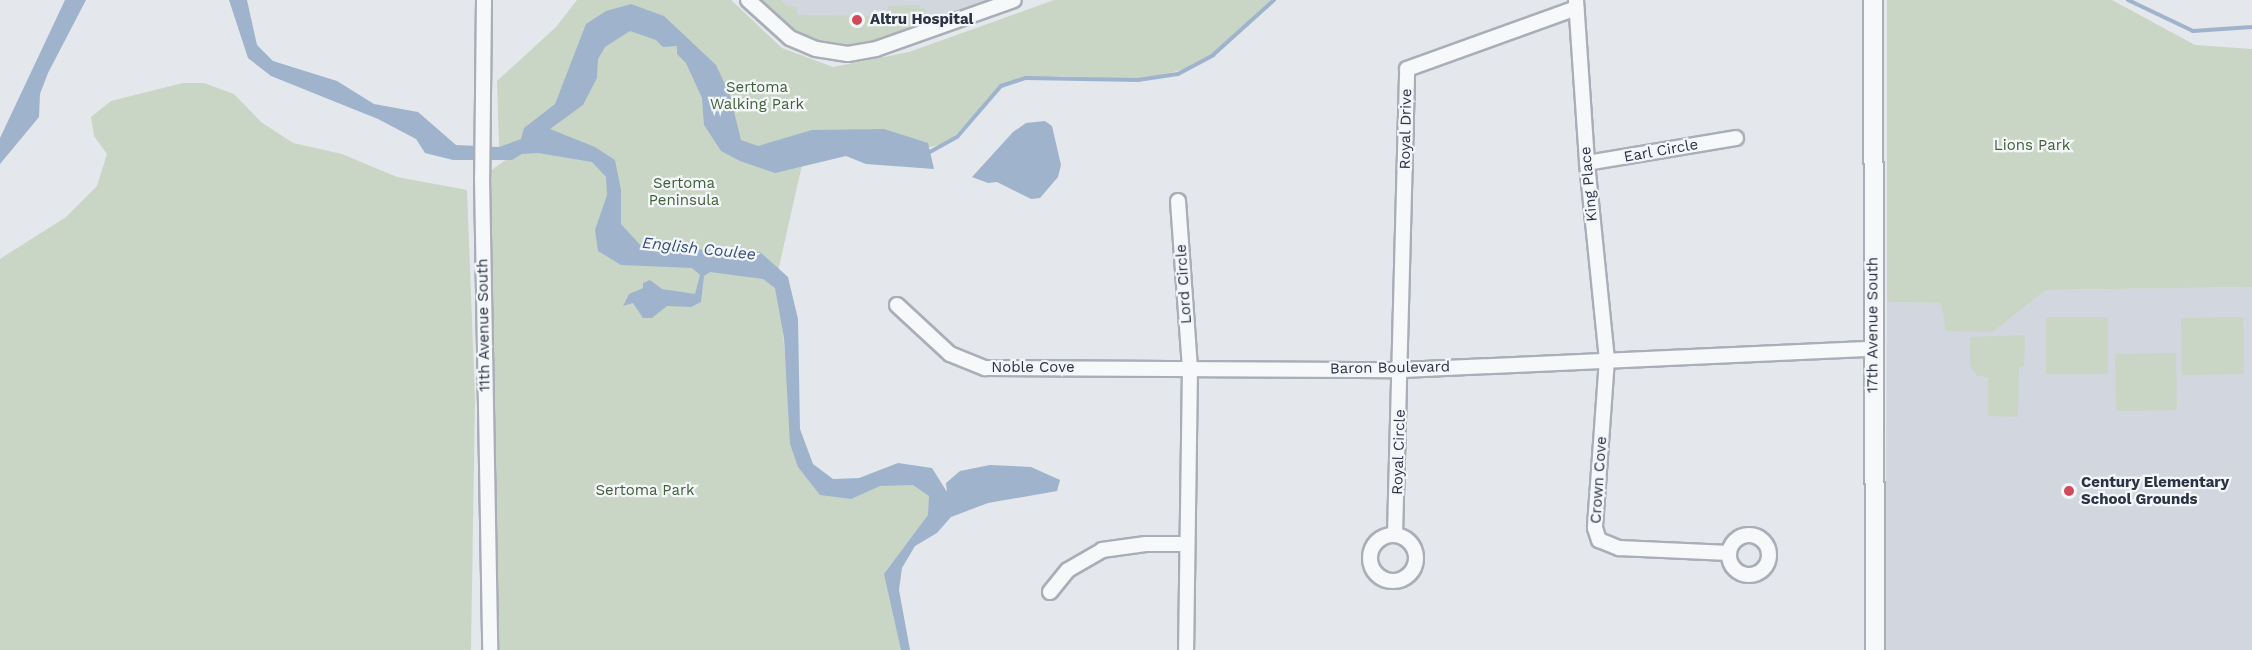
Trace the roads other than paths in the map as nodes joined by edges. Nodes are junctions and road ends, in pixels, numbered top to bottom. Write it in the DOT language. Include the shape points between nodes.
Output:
graph roads {
  1 [pos="484,0"];
  2 [pos="748,0"];
  3 [pos="1014,0"];
  4 [pos="1873,0"];
  5 [pos="1576,4"];
  6 [pos="1736,138"];
  7 [pos="1587,163"];
  8 [pos="1178,201"];
  9 [pos="897,305"];
  10 [pos="1872,349"];
  11 [pos="1607,360"];
  12 [pos="1190,368"];
  13 [pos="1402,370"];
  14 [pos="1395,535"];
  15 [pos="1187,544"];
  16 [pos="1729,553"];
  17 [pos="1050,592"];
  18 [pos="490,650"];
  19 [pos="1186,650"];
  20 [pos="1875,650"];
  1 -- 18 [label="street, 11th Avenue South" via="482,171"];
  2 -- 3 [label="street" via="790,38 816,49 848,54 876,49"];
  4 -- 10 [label="street, 17th Avenue South"];
  5 -- 7 [label="street, King Place"];
  5 -- 13 [label="street, Royal Drive" via="1407,69"];
  6 -- 7 [label="street, Earl Circle"];
  7 -- 11 [label="street, King Place"];
  8 -- 12 [label="street, Lord Circle"];
  9 -- 12 [label="street, Noble Cove" via="950,354 984,368"];
  10 -- 11 [label="street, Baron Boulevard"];
  10 -- 20 [label="street, 17th Avenue South"];
  11 -- 13 [label="street, Baron Boulevard"];
  11 -- 16 [label="street, Crown Cove" via="1595,528 1599,540 1619,548"];
  12 -- 13 [label="street, Baron Boulevard"];
  12 -- 15 [label="street"];
  13 -- 14 [label="street, Royal Circle"];
  15 -- 17 [label="street" via="1101,550 1068,570"];
  15 -- 19 [label="street"];
}
